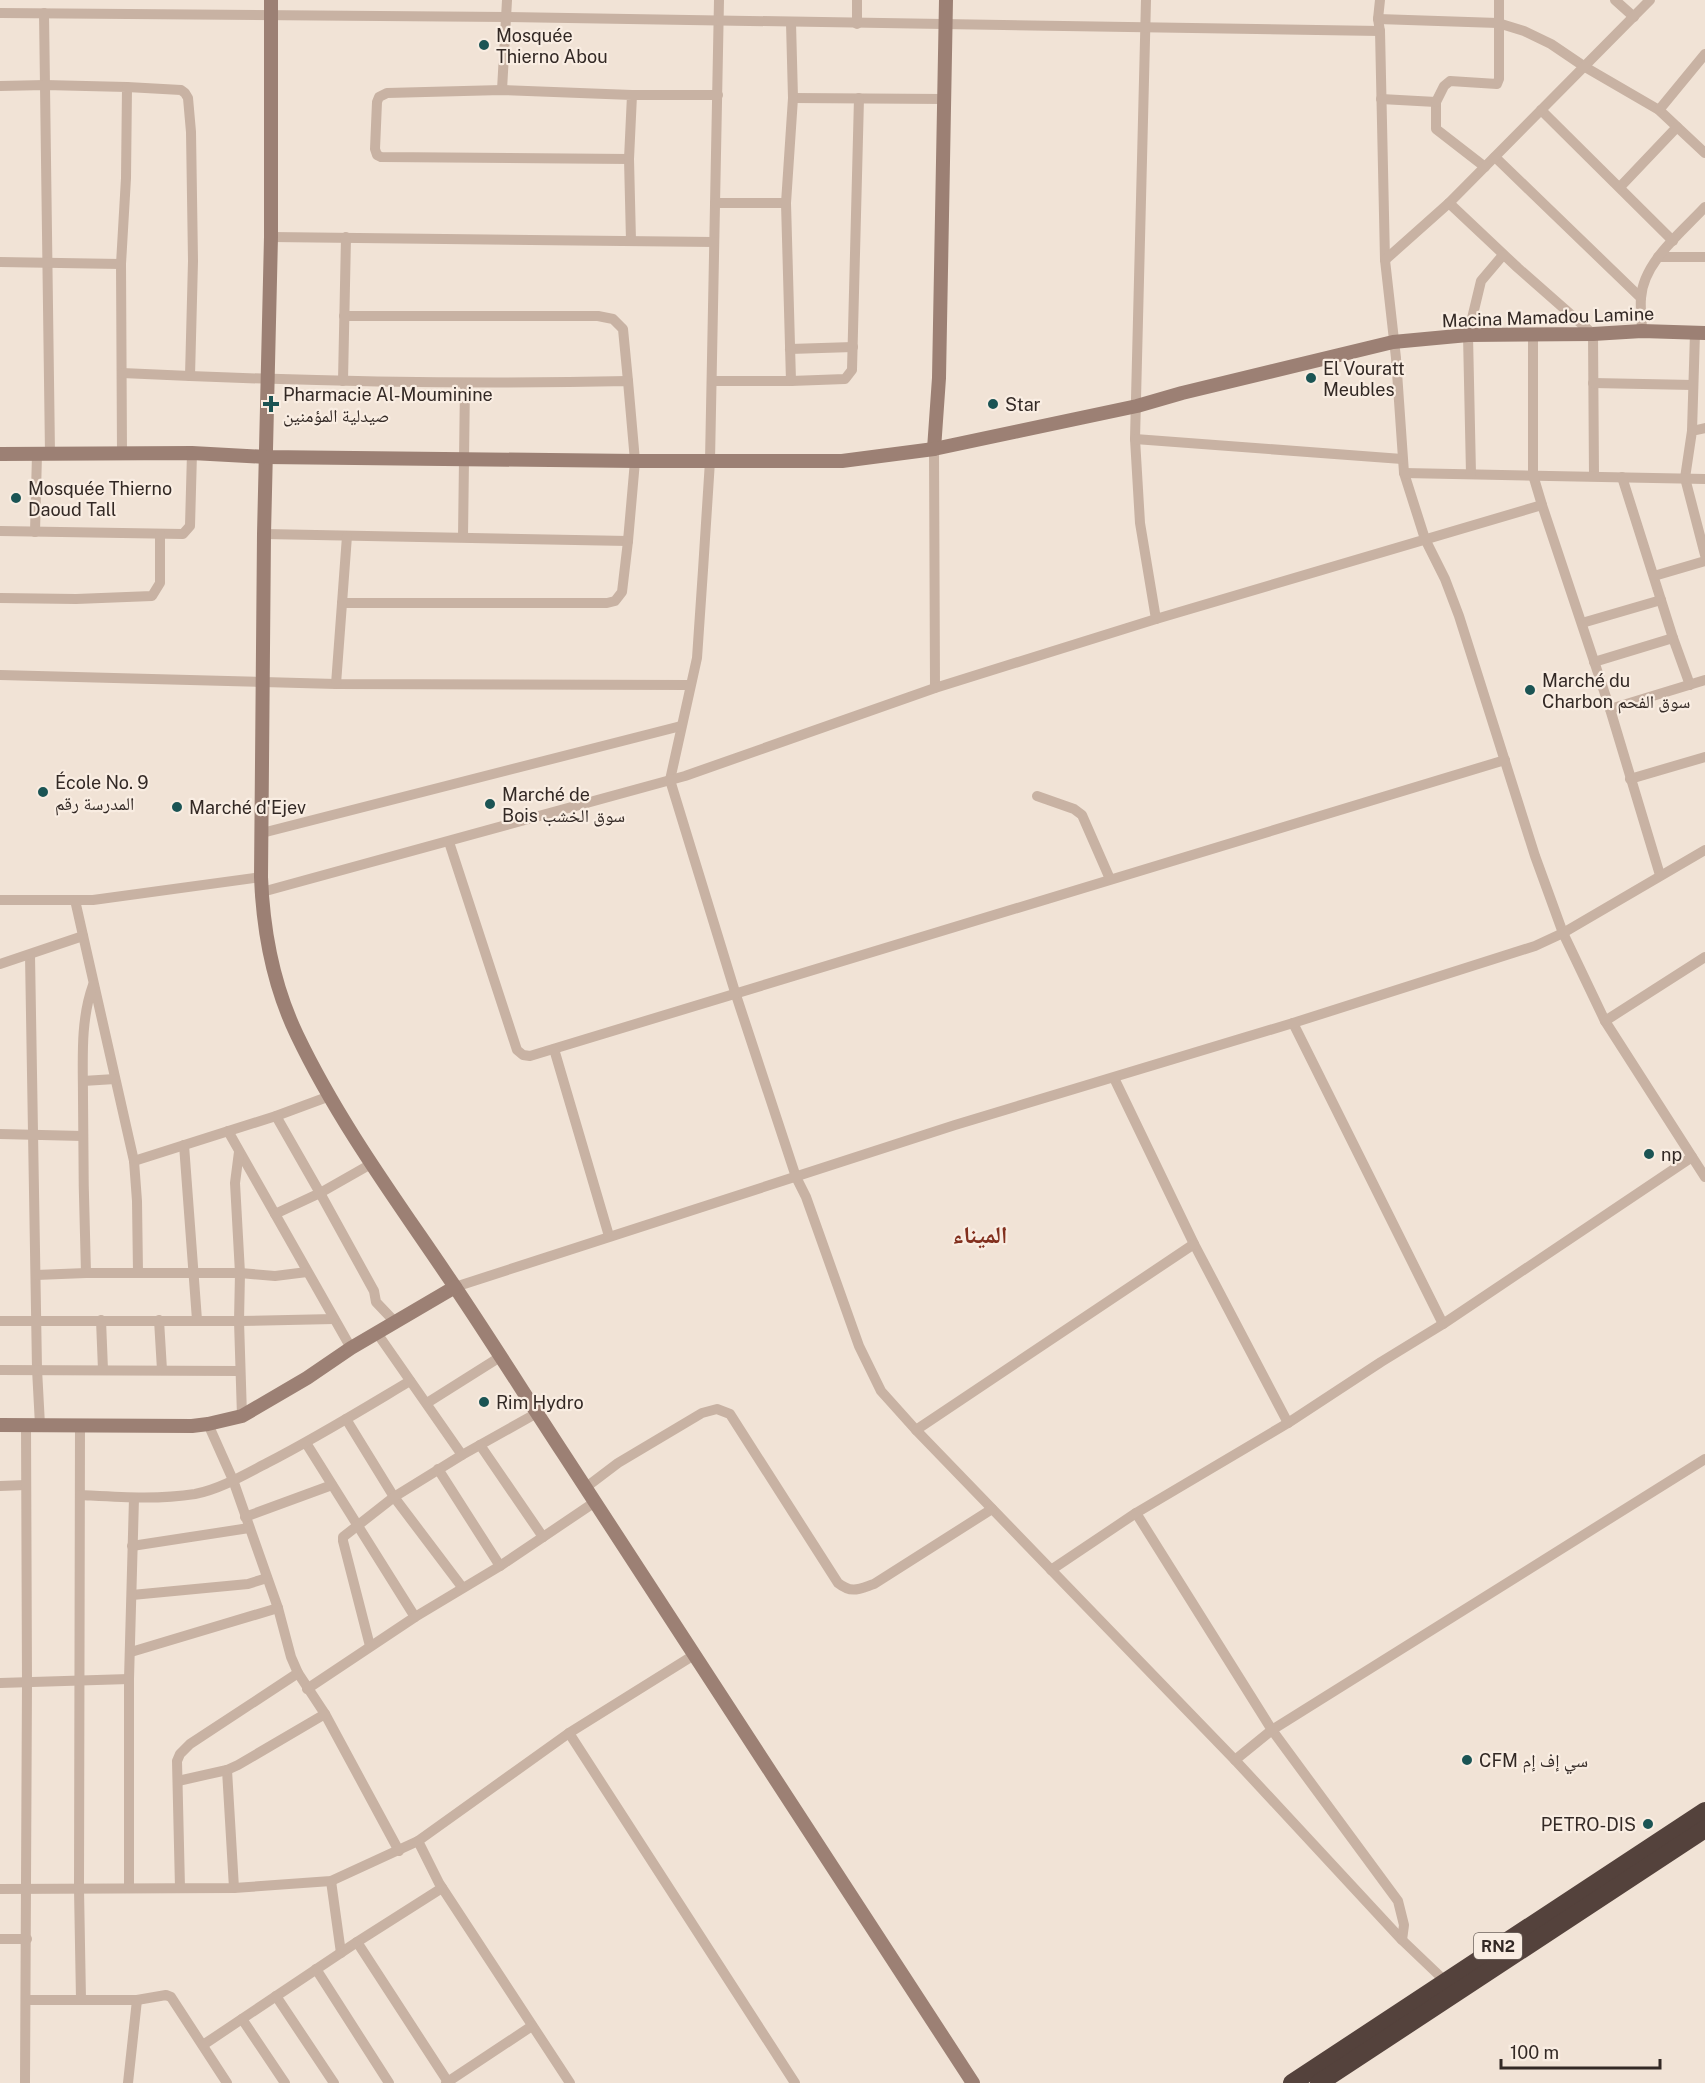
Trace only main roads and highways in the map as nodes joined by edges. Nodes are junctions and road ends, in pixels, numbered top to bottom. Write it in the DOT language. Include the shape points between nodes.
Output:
graph roads {
  1 [pos="271,0"];
  2 [pos="946,0"];
  3 [pos="1700,333"];
  4 [pos="934,450"];
  5 [pos="0,454"];
  6 [pos="266,457"];
  7 [pos="455,1287"];
  8 [pos="0,1425"];
  9 [pos="1705,1811"];
  10 [pos="1705,1829"];
  11 [pos="973,2083"];
  12 [pos="1292,2083"];
  13 [pos="1319,2083"];
  1 -- 6 [label="main road"];
  2 -- 4 [label="main road" via="939,378"];
  3 -- 4 [label="main road, Macina Mamadou Lamine" via="1468,335 1393,342 1137,406"];
  4 -- 6 [label="main road, Macina Mamadou Lamine" via="842,460"];
  5 -- 6 [label="main road, Macina Mamadou Lamine" via="192,453"];
  6 -- 7 [label="main road" via="261,884 272,963 296,1034 330,1096"];
  7 -- 8 [label="main road" via="242,1416 208,1424"];
  7 -- 11 [label="main road"];
  9 -- 12 [label="highway, RN2"];
  10 -- 13 [label="highway, RN2"];
}
